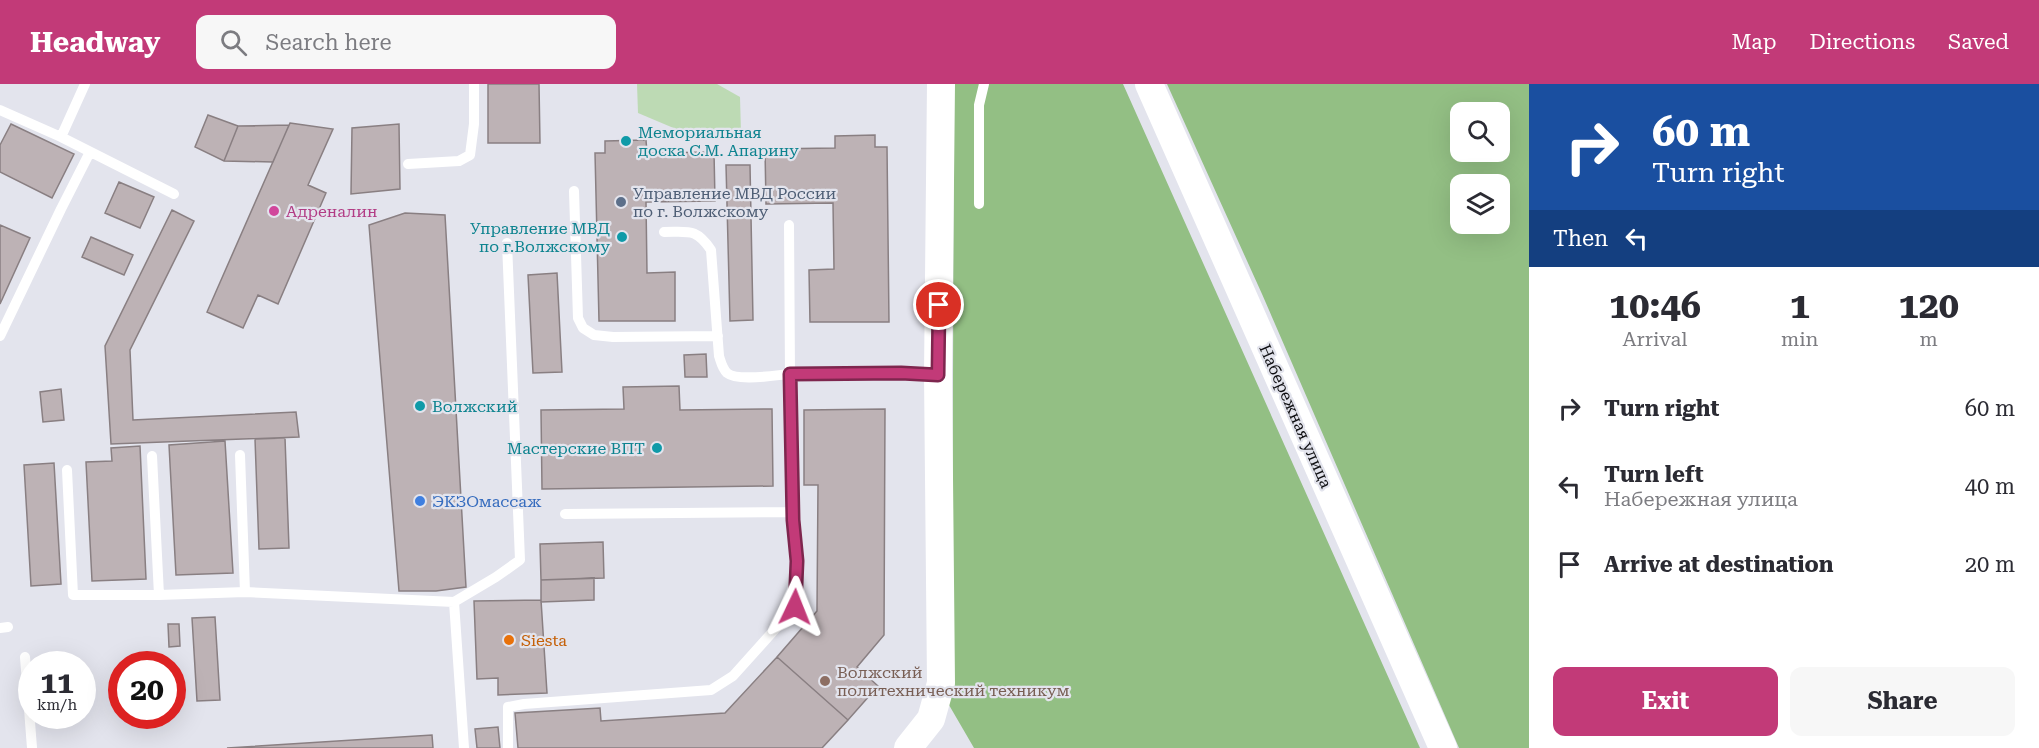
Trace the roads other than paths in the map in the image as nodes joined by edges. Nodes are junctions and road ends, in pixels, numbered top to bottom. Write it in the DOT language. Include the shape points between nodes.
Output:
graph roads {
  1 [pos="85,84"];
  2 [pos="474,84"];
  3 [pos="941,84"];
  4 [pos="984,84"];
  5 [pos="1149,84"];
  6 [pos="0,110"];
  7 [pos="61,137"];
  8 [pos="90,152"];
  9 [pos="408,164"];
  10 [pos="574,191"];
  11 [pos="174,194"];
  12 [pos="979,204"];
  13 [pos="789,225"];
  14 [pos="664,232"];
  15 [pos="507,243"];
  16 [pos="0,336"];
  17 [pos="718,336"];
  18 [pos="790,374"];
  19 [pos="938,375"];
  20 [pos="240,455"];
  21 [pos="152,456"];
  22 [pos="67,470"];
  23 [pos="793,512"];
  24 [pos="565,514"];
  25 [pos="245,592"];
  26 [pos="159,595"];
  27 [pos="454,602"];
  28 [pos="31,729"];
  29 [pos="32,748"];
  30 [pos="464,748"];
  31 [pos="508,748"];
  32 [pos="908,748"];
  33 [pos="1443,748"];
  1 -- 7 [label="lane"];
  2 -- 9 [label="lane" via="470,155 459,161"];
  3 -- 19 [label="street"];
  4 -- 12 [label="lane" via="979,105"];
  5 -- 33 [label="street, Набережная улица"];
  6 -- 7 [label="lane"];
  7 -- 8 [label="lane"];
  8 -- 11 [label="lane"];
  8 -- 16 [label="lane"];
  10 -- 17 [label="lane" via="578,318 583,328 594,335 614,337"];
  13 -- 18 [label="lane"];
  14 -- 17 [label="lane" via="689,232 702,237 711,250"];
  15 -- 27 [label="lane" via="520,560"];
  17 -- 18 [label="lane" via="722,367 729,375 739,378"];
  18 -- 19 [label="lane"];
  18 -- 23 [label="lane"];
  19 -- 32 [label="street" via="941,683 931,719"];
  20 -- 25 [label="lane"];
  21 -- 26 [label="lane"];
  22 -- 26 [label="lane" via="73,595"];
  23 -- 24 [label="lane"];
  23 -- 31 [label="lane" via="795,607 733,676 711,690 508,707"];
  25 -- 26 [label="lane"];
  25 -- 27 [label="lane"];
  27 -- 30 [label="lane"];
  28 -- 29 [label="lane"];
}
